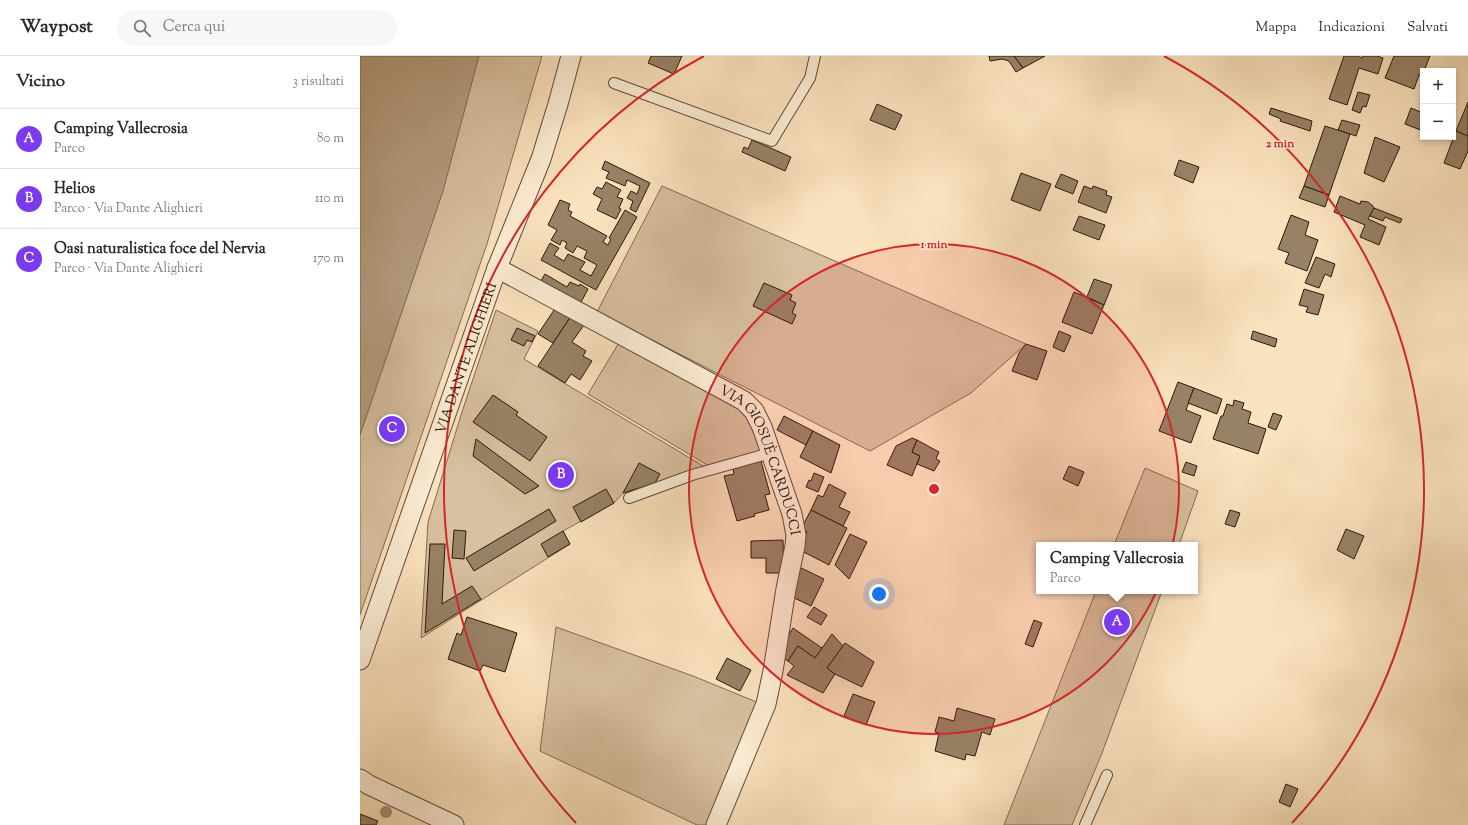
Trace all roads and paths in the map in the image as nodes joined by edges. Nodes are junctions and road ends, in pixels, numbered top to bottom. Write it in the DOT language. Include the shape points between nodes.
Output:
graph roads {
  1 [pos="571,56"];
  2 [pos="815,56"];
  3 [pos="614,83"];
  4 [pos="497,268"];
  5 [pos="770,453"];
  6 [pos="629,498"];
  7 [pos="360,660"];
  8 [pos="1107,775"];
  9 [pos="360,779"];
  10 [pos="454,825"];
  11 [pos="716,825"];
  12 [pos="1085,825"];
  1 -- 4 [label="street, VIA DANTE ALIGHIERI" via="541,159"];
  2 -- 3 [label="lane" via="810,78 772,141"];
  4 -- 5 [label="street, VIA GIOSUÈ CARDUCCI" via="744,401 754,411 762,427"];
  4 -- 7 [label="street, VIA DANTE ALIGHIERI"];
  5 -- 6 [label="lane"];
  5 -- 11 [label="street, VIA GIOSUÈ CARDUCCI" via="792,514 796,534 795,546 766,704"];
  8 -- 12 [label="lane"];
  9 -- 10 [label="street"];
}
